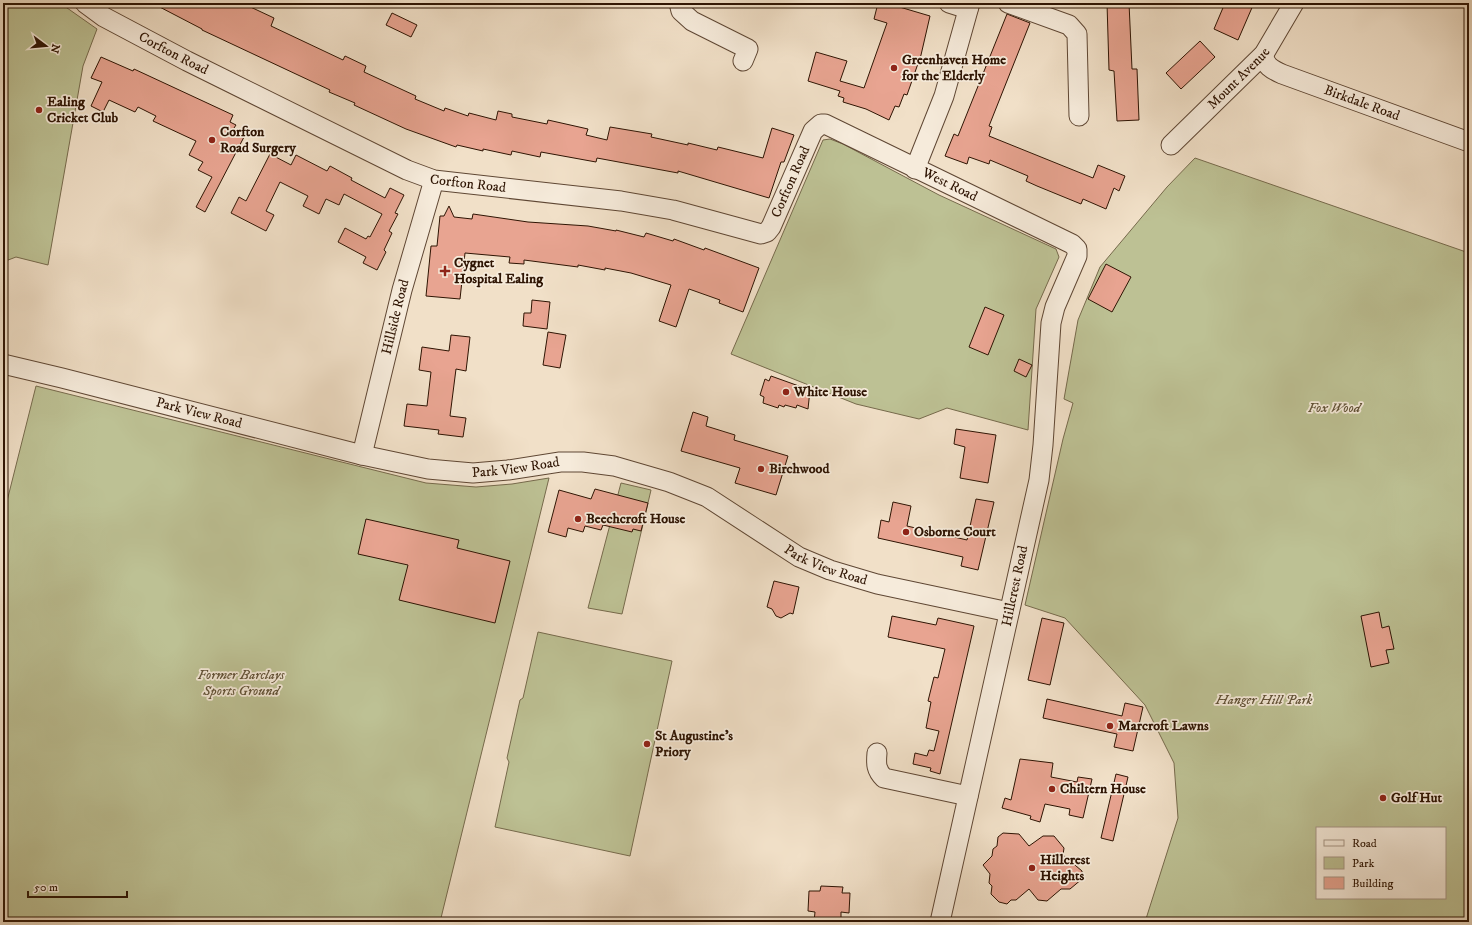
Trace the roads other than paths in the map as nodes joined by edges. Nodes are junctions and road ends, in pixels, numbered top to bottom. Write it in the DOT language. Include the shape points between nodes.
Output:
graph roads {
  1 [pos="85,3"];
  2 [pos="678,3"];
  3 [pos="949,3"];
  4 [pos="1008,3"];
  5 [pos="1294,3"];
  6 [pos="969,6"];
  7 [pos="1264,54"];
  8 [pos="743,61"];
  9 [pos="1080,116"];
  10 [pos="821,124"];
  11 [pos="1469,142"];
  12 [pos="1171,145"];
  13 [pos="915,169"];
  14 [pos="434,180"];
  15 [pos="1077,249"];
  16 [pos="3,364"];
  17 [pos="362,455"];
  18 [pos="1009,612"];
  19 [pos="877,753"];
  20 [pos="968,796"];
  21 [pos="940,922"];
  1 -- 14 [label="street, Corfton Road" via="104,17 187,62 407,170"];
  2 -- 8 [label="street" via="680,11 692,21 748,50"];
  3 -- 6 [label="street"];
  4 -- 9 [label="street" via="1070,25 1077,34"];
  5 -- 7 [label="street, Mount Avenue"];
  6 -- 13 [label="street" via="944,96"];
  7 -- 11 [label="street, Birkdale Road" via="1267,64 1282,74"];
  7 -- 12 [label="street, Mount Avenue"];
  10 -- 13 [label="street, West Road" via="830,125"];
  10 -- 14 [label="street, Corfton Road" via="813,131 771,227 761,234 673,210"];
  13 -- 15 [label="street, West Road" via="1072,244"];
  14 -- 17 [label="street, Hillside Road" via="402,290"];
  15 -- 18 [label="street, Hillcrest Road" via="1077,256 1055,307 1051,323 1039,480"];
  16 -- 17 [label="street, Park View Road"];
  17 -- 18 [label="street, Park View Road" via="428,469 473,473 560,462 614,466 669,482 707,497 799,557 830,570 855,578"];
  18 -- 20 [label="street, Hillcrest Road"];
  19 -- 20 [label="street" via="876,768 884,778"];
  20 -- 21 [label="street, Hillcrest Road"];
}
